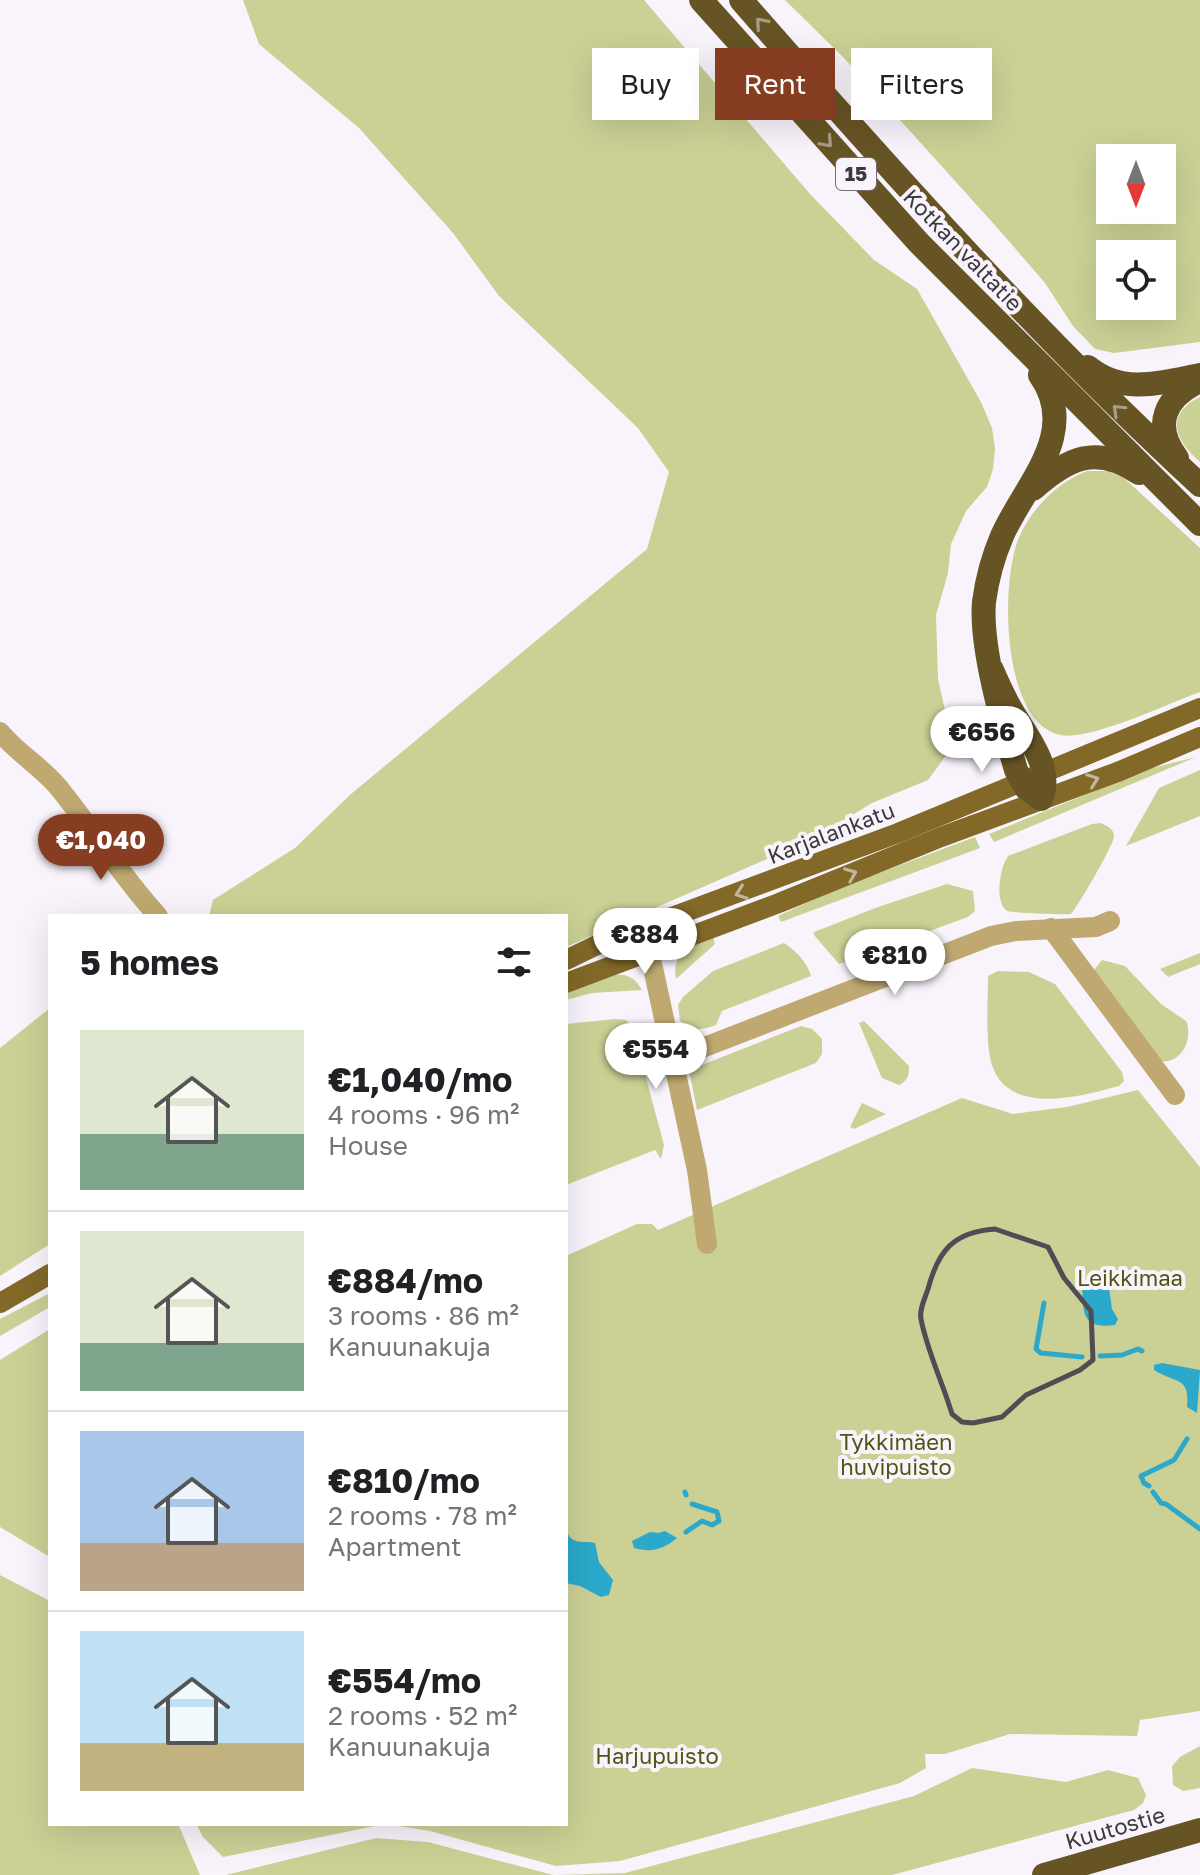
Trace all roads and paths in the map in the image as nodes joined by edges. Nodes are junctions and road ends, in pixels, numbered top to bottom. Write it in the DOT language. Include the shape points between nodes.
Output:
graph roads {
  1 [pos="701,0"];
  2 [pos="741,0"];
  3 [pos="1021,309"];
  4 [pos="1018,343"];
  5 [pos="1200,378"];
  6 [pos="1198,483"];
  7 [pos="1028,493"];
  8 [pos="1193,518"];
  9 [pos="992,670"];
  10 [pos="1200,708"];
  11 [pos="0,732"];
  12 [pos="1200,737"];
  13 [pos="1044,771"];
  14 [pos="1021,781"];
  15 [pos="1041,799"];
  16 [pos="156,914"];
  17 [pos="1110,921"];
  18 [pos="1051,928"];
  19 [pos="641,929"];
  20 [pos="649,951"];
  21 [pos="568,959"];
  22 [pos="568,982"];
  23 [pos="671,1060"];
  24 [pos="1175,1095"];
  25 [pos="707,1244"];
  26 [pos="48,1275"];
  27 [pos="0,1303"];
  28 [pos="1200,1830"];
  29 [pos="1044,1875"];
  1 -- 4 [label="highway, Kotkan valtatie / 15, one-way" via="871,190"];
  3 -- 2 [label="highway, Kotkan valtatie / 15, one-way"];
  3 -- 5 [label="highway" via="1102,378 1148,385"];
  6 -- 3 [label="highway, Kotkan valtatie / 15, one-way"];
  4 -- 7 [label="highway" via="1046,383 1056,411 1053,435"];
  4 -- 8 [label="highway, Kotkan valtatie / 15"];
  5 -- 6 [label="highway" via="1174,398 1164,430 1171,450"];
  7 -- 8 [label="highway" via="1067,464 1111,458 1137,472"];
  7 -- 9 [label="highway" via="1001,537 988,581 983,627"];
  9 -- 13 [label="highway"];
  9 -- 14 [label="highway"];
  10 -- 13 [label="main road, Karjalankatu"];
  11 -- 16 [label="street" via="56,784"];
  15 -- 12 [label="main road, Karjalankatu, one-way"];
  13 -- 14 [label="main road, Karjalankatu"];
  13 -- 15 [label="highway"];
  14 -- 15 [label="highway"];
  14 -- 19 [label="main road, Karjalankatu, one-way"];
  20 -- 15 [label="main road, Karjalankatu, one-way"];
  17 -- 18 [label="street" via="1096,927"];
  18 -- 23 [label="street" via="991,936"];
  18 -- 24 [label="street"];
  19 -- 20 [label="street"];
  19 -- 21 [label="main road, Karjalankatu"];
  20 -- 22 [label="main road, Karjalankatu"];
  20 -- 23 [label="street"];
  23 -- 25 [label="street" via="697,1170"];
  26 -- 27 [label="main road"];
  28 -- 29 [label="highway, Kuutostie"];
}
